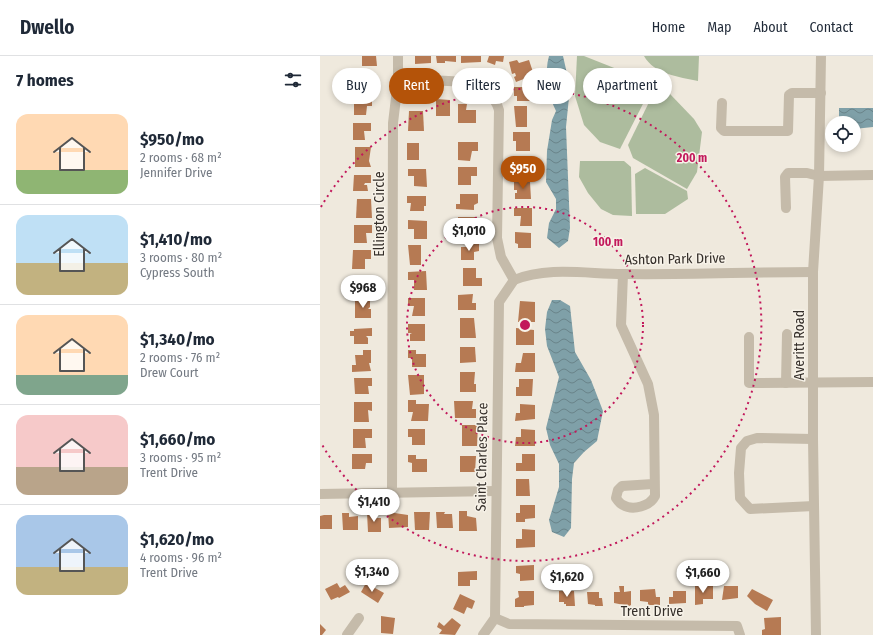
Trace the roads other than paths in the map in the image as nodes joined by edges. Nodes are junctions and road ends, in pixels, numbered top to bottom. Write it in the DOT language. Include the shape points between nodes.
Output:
graph roads {
  1 [pos="398,56"];
  2 [pos="821,56"];
  3 [pos="398,68"];
  4 [pos="821,93"];
  5 [pos="722,103"];
  6 [pos="395,104"];
  7 [pos="496,104"];
  8 [pos="873,175"];
  9 [pos="819,176"];
  10 [pos="786,208"];
  11 [pos="813,272"];
  12 [pos="623,274"];
  13 [pos="514,280"];
  14 [pos="787,334"];
  15 [pos="749,337"];
  16 [pos="814,382"];
  17 [pos="873,382"];
  18 [pos="786,383"];
  19 [pos="813,439"];
  20 [pos="653,484"];
  21 [pos="496,491"];
  22 [pos="392,492"];
  23 [pos="320,494"];
  24 [pos="814,506"];
  25 [pos="359,618"];
  26 [pos="495,618"];
  27 [pos="738,630"];
  28 [pos="347,635"];
  29 [pos="483,635"];
  30 [pos="816,635"];
  1 -- 3 [label="street, Ellington Circle"];
  2 -- 4 [label="street, Averitt Road"];
  4 -- 5 [label="street" via="789,95 788,131 724,130 721,128"];
  4 -- 9 [label="street, Averitt Road"];
  6 -- 22 [label="street, Ellington Circle" via="393,123"];
  7 -- 13 [label="street" via="497,238 501,257"];
  8 -- 9 [label="street"];
  9 -- 10 [label="street" via="807,172 788,173 785,177"];
  9 -- 11 [label="street, Averitt Road"];
  11 -- 12 [label="street, Ashton Park Drive"];
  11 -- 16 [label="street, Averitt Road"];
  12 -- 13 [label="street, Ashton Park Drive" via="553,272"];
  12 -- 20 [label="street" via="621,325 648,384 654,415"];
  13 -- 21 [label="street, Saint Charles Place" via="498,302"];
  14 -- 18 [label="street"];
  15 -- 18 [label="street" via="749,383"];
  16 -- 17 [label="street"];
  16 -- 18 [label="street"];
  16 -- 19 [label="street, Averitt Road"];
  19 -- 24 [label="street, Averitt Road"];
  19 -- 24 [label="street" via="747,440 742,448 739,473 740,498 750,509"];
  21 -- 22 [label="street"];
  21 -- 26 [label="street, Saint Charles Place"];
  22 -- 23 [label="street"];
  24 -- 30 [label="street, Averitt Road"];
  25 -- 28 [label="street"];
  26 -- 27 [label="street, Trent Drive" via="509,624"];
  26 -- 29 [label="street"];
}
